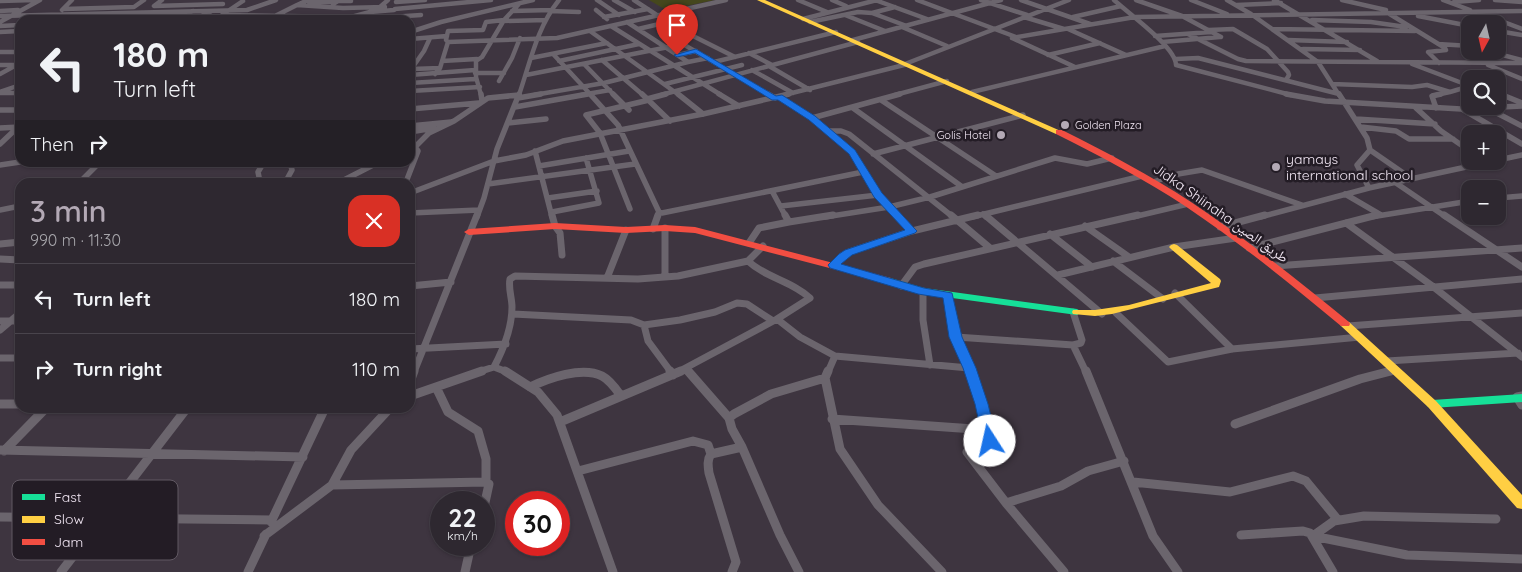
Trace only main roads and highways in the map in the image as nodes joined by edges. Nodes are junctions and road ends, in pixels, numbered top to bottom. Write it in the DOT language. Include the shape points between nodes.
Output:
graph roads {
  1 [pos="760,0"];
  2 [pos="469,232"];
  3 [pos="1174,247"];
  4 [pos="1521,399"];
  5 [pos="1432,404"];
  6 [pos="1522,504"];
  1 -- 5 [label="main road, Jidka Shiinaha طريق الصين" via="1023,115 1112,158 1153,182 1275,266 1348,326"];
  2 -- 3 [label="main road" via="555,226 702,231 922,291 1102,314 1116,313 1174,293 1215,285 1216,281"];
  4 -- 5 [label="main road"];
  5 -- 6 [label="main road, Jidka Shiinaha طريق الصين"];
}
